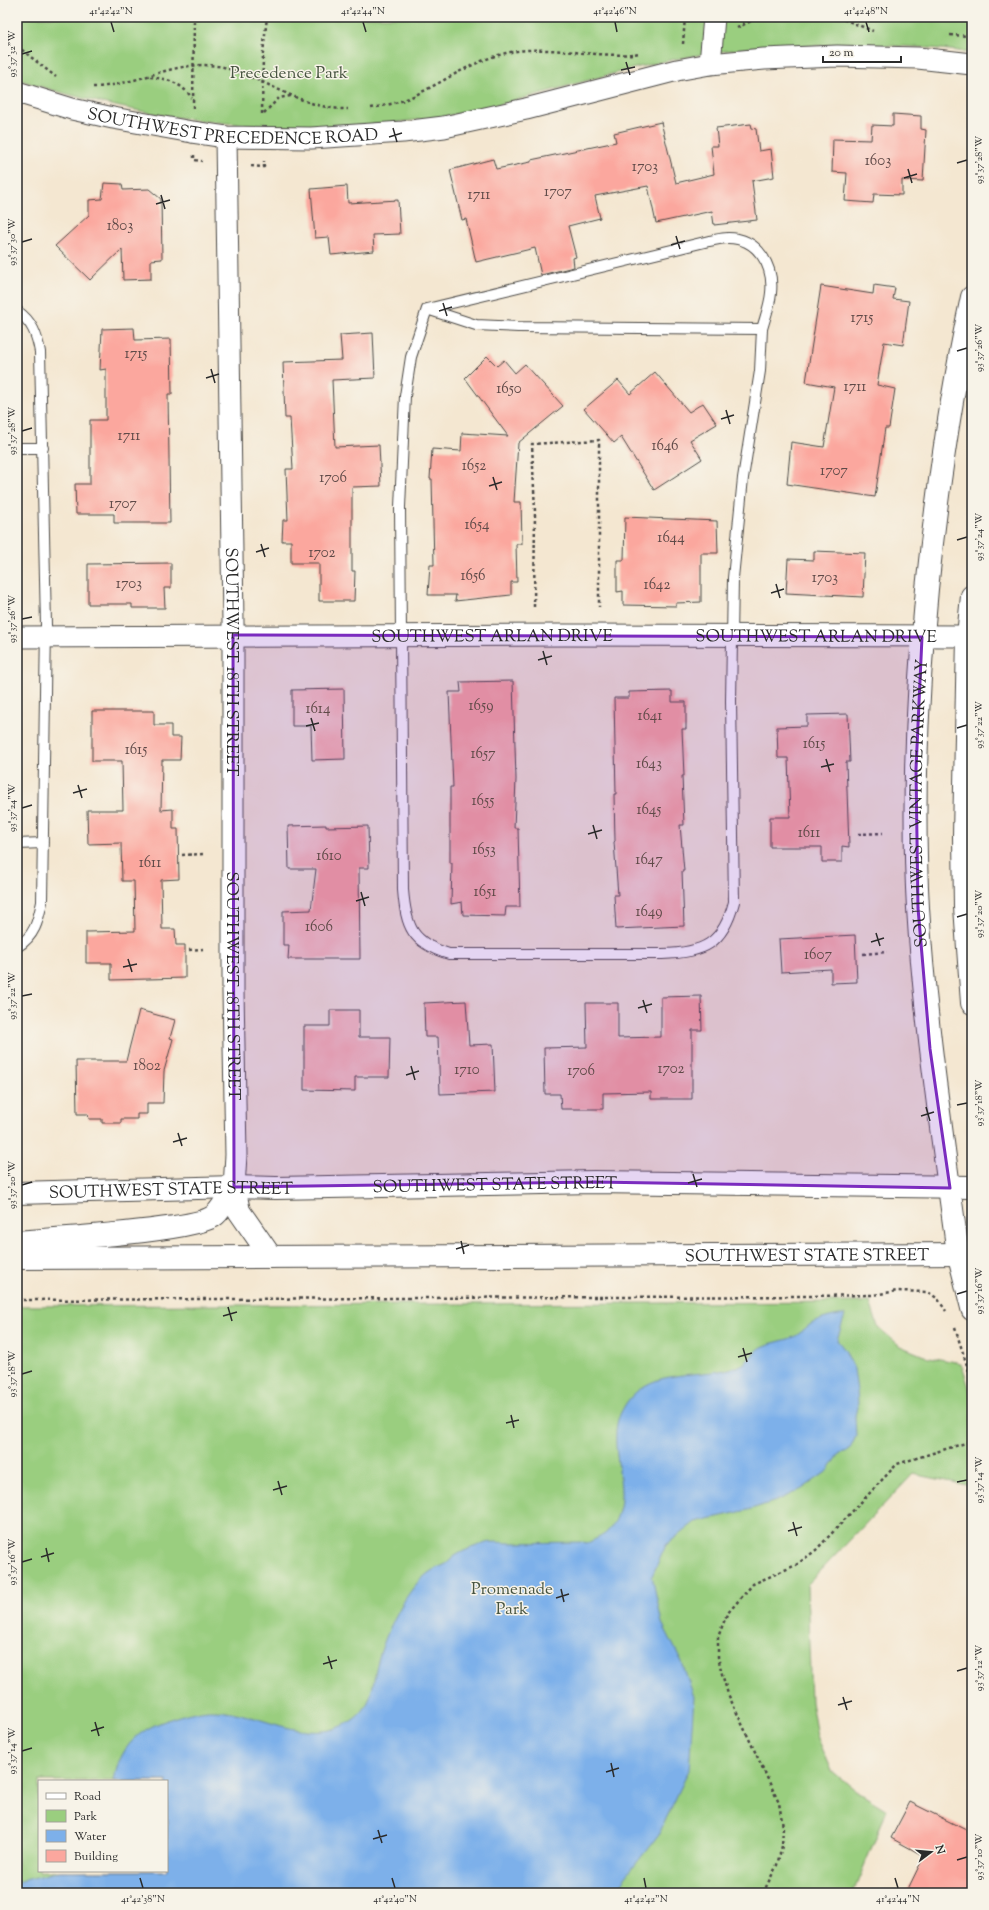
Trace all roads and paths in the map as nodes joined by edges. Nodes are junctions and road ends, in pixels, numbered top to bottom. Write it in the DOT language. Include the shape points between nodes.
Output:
graph roads {
  1 [pos="267,17"];
  2 [pos="744,17"];
  3 [pos="759,17"];
  4 [pos="714,26"];
  5 [pos="743,26"];
  6 [pos="676,45"];
  7 [pos="17,46"];
  8 [pos="645,52"];
  9 [pos="710,64"];
  10 [pos="972,64"];
  11 [pos="148,77"];
  12 [pos="57,78"];
  13 [pos="263,82"];
  14 [pos="91,87"];
  15 [pos="17,92"];
  16 [pos="292,96"];
  17 [pos="193,99"];
  18 [pos="369,108"];
  19 [pos="354,109"];
  20 [pos="226,137"];
  21 [pos="972,297"];
  22 [pos="427,309"];
  23 [pos="17,311"];
  24 [pos="762,329"];
  25 [pos="17,448"];
  26 [pos="43,448"];
  27 [pos="972,596"];
  28 [pos="599,606"];
  29 [pos="534,607"];
  30 [pos="233,635"];
  31 [pos="17,636"];
  32 [pos="46,636"];
  33 [pos="400,636"];
  34 [pos="732,636"];
  35 [pos="968,636"];
  36 [pos="922,637"];
  37 [pos="883,833"];
  38 [pos="858,834"];
  39 [pos="43,843"];
  40 [pos="17,844"];
  41 [pos="203,854"];
  42 [pos="182,855"];
  43 [pos="17,947"];
  44 [pos="203,949"];
  45 [pos="189,950"];
  46 [pos="887,952"];
  47 [pos="863,954"];
  48 [pos="972,1003"];
  49 [pos="234,1187"];
  50 [pos="950,1188"];
  51 [pos="972,1188"];
  52 [pos="17,1193"];
  53 [pos="17,1242"];
  54 [pos="965,1254"];
  55 [pos="271,1257"];
  56 [pos="17,1258"];
  57 [pos="17,1300"];
  58 [pos="972,1310"];
  59 [pos="948,1315"];
  60 [pos="952,1321"];
  61 [pos="972,1380"];
  62 [pos="972,1441"];
  63 [pos="763,1893"];
  1 -- 13 [label="path"];
  2 -- 5 [label="path"];
  3 -- 5 [label="path"];
  4 -- 5 [label="path"];
  4 -- 6 [label="path" via="694,39"];
  4 -- 9 [label="street"];
  7 -- 12 [label="path"];
  8 -- 18 [label="path" via="609,54 544,49 508,53 471,64 400,102"];
  9 -- 10 [label="street, SOUTHWEST PRECEDENCE ROAD" via="764,59 862,56 918,58"];
  9 -- 20 [label="street, SOUTHWEST PRECEDENCE ROAD" via="444,127 311,138"];
  11 -- 13 [label="path" via="172,68 194,64 219,66"];
  11 -- 14 [label="path" via="110,87"];
  11 -- 17 [label="path" via="173,81 182,86"];
  13 -- 16 [label="path"];
  13 -- 16 [label="path" via="262,117 275,101"];
  15 -- 20 [label="street, SOUTHWEST PRECEDENCE ROAD" via="106,117"];
  16 -- 19 [label="path" via="323,107 338,110"];
  20 -- 30 [label="street, SOUTHWEST 18TH STREET"];
  21 -- 36 [label="main road, SOUTHWEST VINTAGE PARKWAY" via="944,442"];
  22 -- 24 [label="lane" via="476,325"];
  22 -- 24 [label="lane" via="728,238 747,242 755,248 762,254 771,272 771,294"];
  22 -- 33 [label="lane" via="411,357 405,396 400,507"];
  23 -- 26 [label="lane" via="29,321 37,335 40,352"];
  24 -- 34 [label="lane" via="760,371 738,517"];
  25 -- 26 [label="lane"];
  26 -- 32 [label="lane"];
  27 -- 35 [label="main road"];
  28 -- 29 [label="path" via="598,440 532,444 536,512"];
  30 -- 32 [label="street, SOUTHWEST ARLAN DRIVE"];
  30 -- 33 [label="street, SOUTHWEST ARLAN DRIVE"];
  30 -- 49 [label="street, SOUTHWEST 18TH STREET" via="233,991 236,1155"];
  31 -- 32 [label="street, SOUTHWEST ARLAN DRIVE"];
  32 -- 39 [label="lane"];
  33 -- 34 [label="street, SOUTHWEST ARLAN DRIVE"];
  33 -- 34 [label="lane" via="403,890 408,924 418,938 433,950 449,954 494,955 680,954 711,943 723,931 734,902"];
  34 -- 36 [label="street, SOUTHWEST ARLAN DRIVE"];
  35 -- 36 [label="street, SOUTHWEST ARLAN DRIVE"];
  35 -- 48 [label="main road" via="964,836 965,907"];
  36 -- 50 [label="main road, SOUTHWEST VINTAGE PARKWAY" via="916,769 918,908 930,1049"];
  37 -- 38 [label="path"];
  39 -- 40 [label="lane"];
  39 -- 43 [label="lane" via="42,902 37,926 27,941"];
  41 -- 42 [label="path"];
  44 -- 45 [label="path"];
  46 -- 47 [label="path"];
  49 -- 50 [label="main road, SOUTHWEST STATE STREET" via="594,1182"];
  49 -- 52 [label="main road, SOUTHWEST STATE STREET"];
  49 -- 53 [label="main road" via="215,1215 202,1222 131,1232"];
  49 -- 55 [label="main road" via="239,1211"];
  50 -- 51 [label="main road, SOUTHWEST STATE STREET"];
  50 -- 54 [label="main road, SOUTHWEST VINTAGE PARKWAY"];
  54 -- 55 [label="main road, SOUTHWEST STATE STREET"];
  54 -- 58 [label="street, SOUTHWEST VINTAGE PARKWAY"];
  55 -- 56 [label="main road, SOUTHWEST STATE STREET"];
  57 -- 59 [label="path" via="802,1296 873,1295 897,1291 928,1292 938,1299"];
  60 -- 61 [label="path"];
  62 -- 63 [label="path" via="897,1464 816,1550 796,1565 753,1584 727,1614 718,1638 718,1657 722,1674 728,1694 779,1803 783,1827 777,1865"];
}
